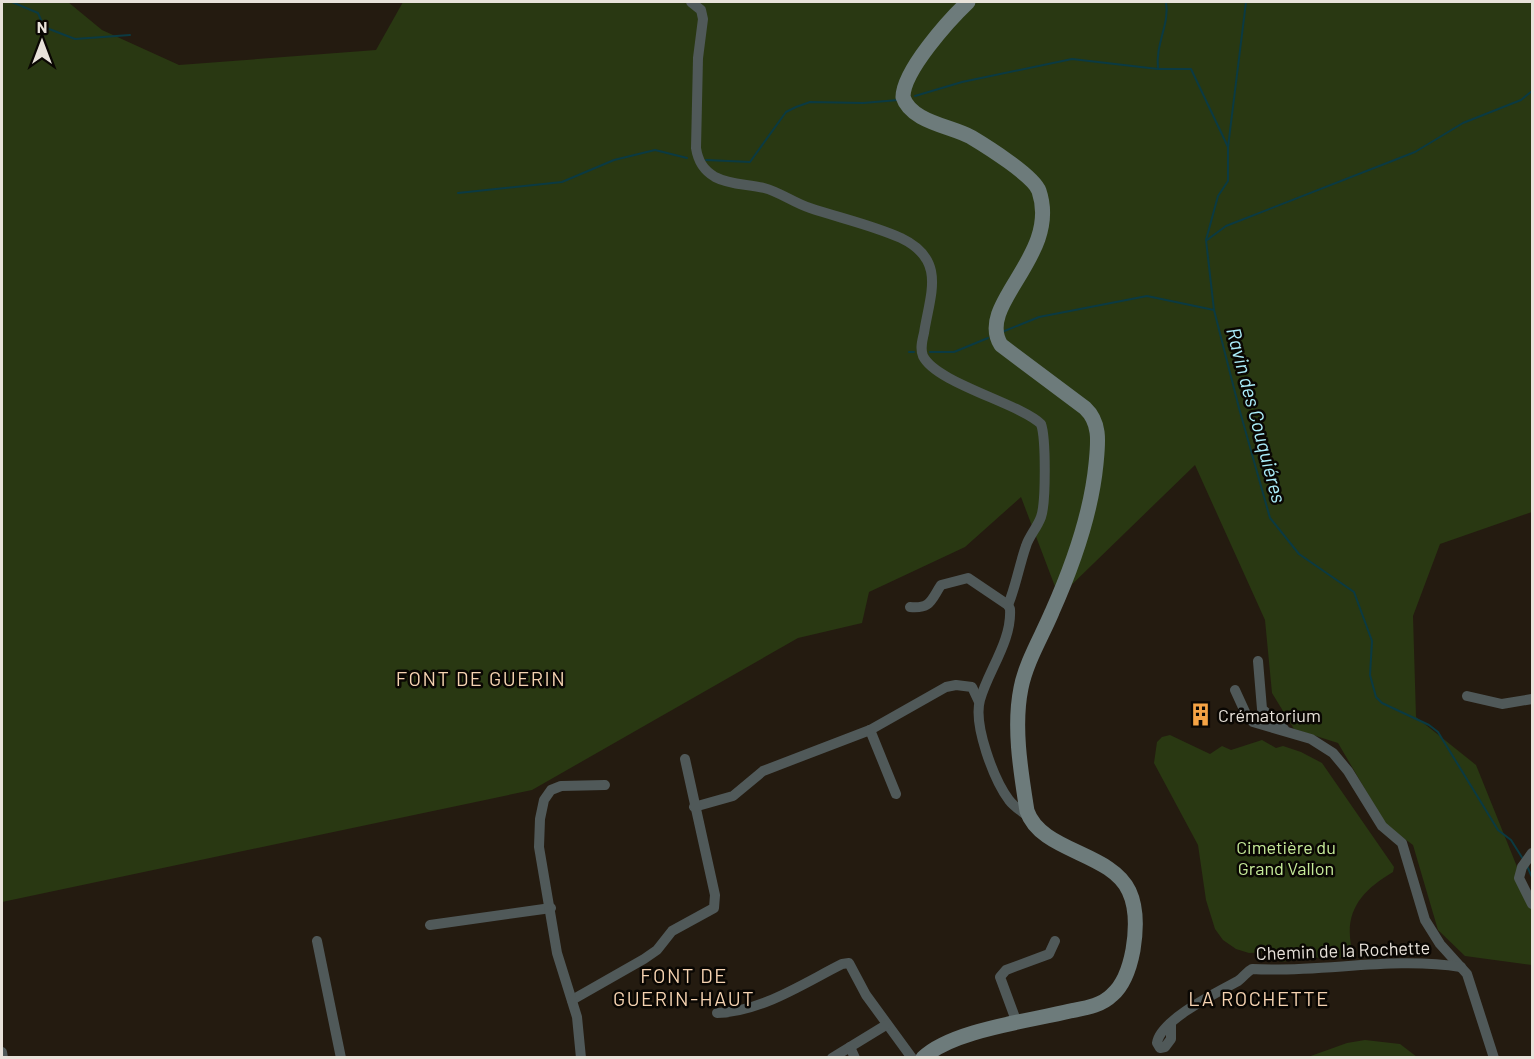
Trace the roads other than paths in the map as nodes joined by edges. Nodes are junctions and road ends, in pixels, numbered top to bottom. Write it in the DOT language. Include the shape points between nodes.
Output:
graph roads {
  1 [pos="692,2"];
  2 [pos="968,2"];
  3 [pos="1008,605"];
  4 [pos="910,607"];
  5 [pos="1258,661"];
  6 [pos="1235,690"];
  7 [pos="1467,696"];
  8 [pos="1533,699"];
  9 [pos="979,702"];
  10 [pos="870,730"];
  11 [pos="1288,732"];
  12 [pos="685,759"];
  13 [pos="605,785"];
  14 [pos="896,794"];
  15 [pos="694,807"];
  16 [pos="1030,818"];
  17 [pos="1530,857"];
  18 [pos="1533,904"];
  19 [pos="551,908"];
  20 [pos="430,925"];
  21 [pos="317,941"];
  22 [pos="1055,941"];
  23 [pos="1461,967"];
  24 [pos="572,1000"];
  25 [pos="717,1013"];
  26 [pos="1017,1023"];
  27 [pos="1171,1024"];
  28 [pos="886,1025"];
  29 [pos="2,1052"];
  30 [pos="852,1052"];
  31 [pos="3,1058"];
  32 [pos="341,1058"];
  33 [pos="581,1058"];
  34 [pos="832,1058"];
  35 [pos="912,1058"];
  36 [pos="923,1058"];
  37 [pos="1494,1058"];
  1 -- 3 [label="street" via="701,10 703,19 696,148 703,167 715,177 766,188 807,207 878,229 917,248 926,258 932,277 921,349 924,357 932,366 982,395 1041,424 1045,443 1044,508 1026,545"];
  2 -- 16 [label="street" via="945,26 908,78 903,91 905,104 912,112 970,137 1037,186 1042,220 1036,250 995,318 995,336 1001,345 1089,412 1097,431 1088,513 1064,587 1020,694 1018,736"];
  3 -- 4 [label="street" via="968,578 941,585 930,604"];
  3 -- 9 [label="street" via="1010,618"];
  5 -- 11 [label="street" via="1263,709"];
  6 -- 11 [label="street" via="1251,721"];
  7 -- 8 [label="street" via="1502,704"];
  9 -- 10 [label="street" via="974,689 956,685 938,691"];
  9 -- 16 [label="street" via="988,755 1007,798"];
  10 -- 14 [label="street"];
  10 -- 15 [label="street" via="764,771 733,796"];
  11 -- 23 [label="street" via="1318,742 1333,753 1380,823 1402,843 1427,925"];
  12 -- 15 [label="street"];
  13 -- 19 [label="street" via="561,786 546,795 539,836"];
  15 -- 24 [label="street" via="715,895 714,908 672,932 644,959"];
  16 -- 26 [label="street" via="1059,842 1119,876 1132,898 1134,943 1125,975 1109,998 1095,1005"];
  17 -- 18 [label="street" via="1520,871 1519,881"];
  19 -- 20 [label="street"];
  19 -- 24 [label="street" via="557,953"];
  21 -- 32 [label="street"];
  22 -- 26 [label="street" via="1049,954 1011,967 1000,977"];
  23 -- 27 [label="street, Chemin de la Rochette" via="1426,963 1252,969"];
  23 -- 37 [label="street" via="1468,976"];
  24 -- 33 [label="street"];
  25 -- 28 [label="street" via="744,1010 849,963"];
  26 -- 36 [label="street" via="943,1044"];
  28 -- 30 [label="street"];
  28 -- 35 [label="street"];
  29 -- 31 [label="street"];
  30 -- 34 [label="street"];
}
